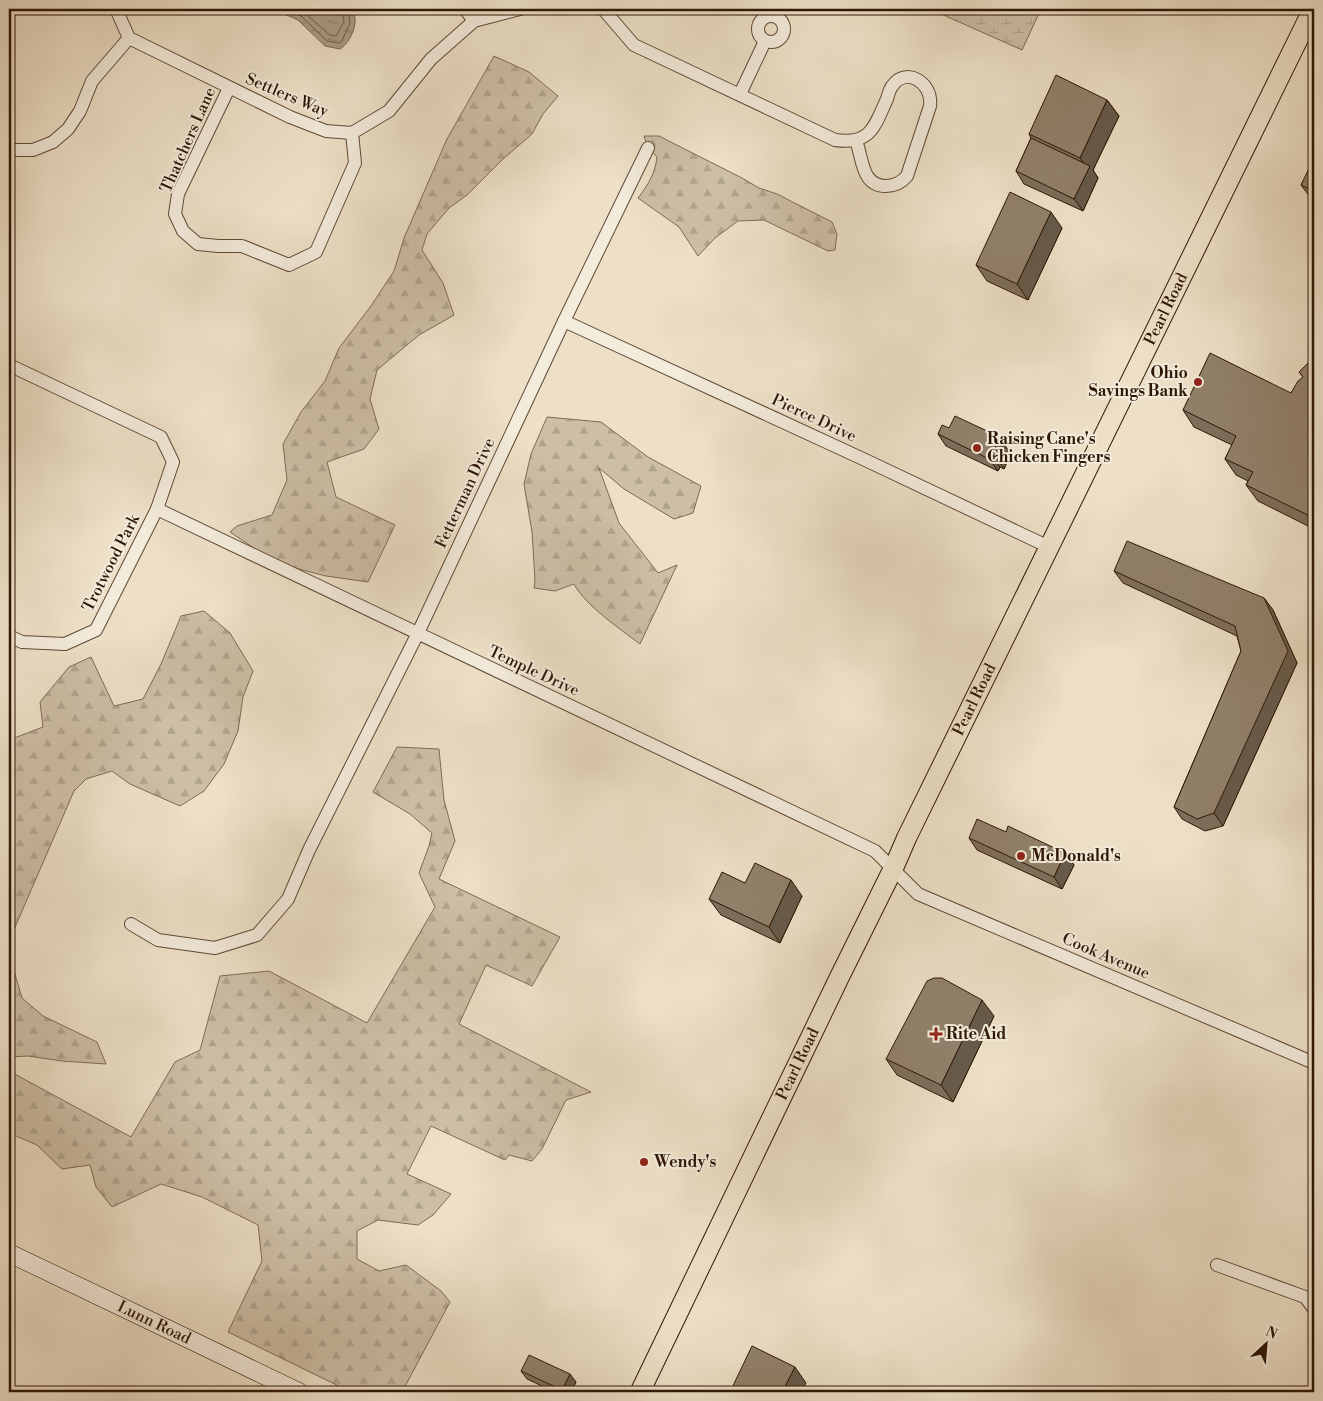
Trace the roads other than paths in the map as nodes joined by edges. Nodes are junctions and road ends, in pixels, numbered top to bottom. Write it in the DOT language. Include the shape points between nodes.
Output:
graph roads {
  1 [pos="116,9"];
  2 [pos="465,9"];
  3 [pos="520,9"];
  4 [pos="603,9"];
  5 [pos="1313,9"];
  6 [pos="474,21"];
  7 [pos="129,38"];
  8 [pos="765,41"];
  9 [pos="229,88"];
  10 [pos="740,94"];
  11 [pos="352,132"];
  12 [pos="856,141"];
  13 [pos="648,148"];
  14 [pos="9,150"];
  15 [pos="564,321"];
  16 [pos="9,365"];
  17 [pos="157,509"];
  18 [pos="1049,546"];
  19 [pos="418,633"];
  20 [pos="9,636"];
  21 [pos="894,868"];
  22 [pos="131,924"];
  23 [pos="1314,1062"];
  24 [pos="9,1253"];
  25 [pos="1217,1265"];
  26 [pos="1314,1309"];
  27 [pos="299,1392"];
  28 [pos="640,1392"];
  1 -- 7 [label="street"];
  2 -- 6 [label="street"];
  3 -- 6 [label="street"];
  4 -- 10 [label="street" via="634,44"];
  5 -- 18 [label="main road, Pearl Road"];
  6 -- 11 [label="street" via="431,59 389,112"];
  7 -- 9 [label="street, Settlers Way"];
  7 -- 14 [label="street" via="92,81 80,112 68,129 53,142 33,150"];
  8 -- 10 [label="street"];
  9 -- 11 [label="street, Settlers Way" via="326,131"];
  9 -- 11 [label="street, Thatchers Lane" via="178,194 175,214 182,231 198,244 242,246 289,265 316,252 355,163"];
  10 -- 12 [label="street" via="836,140"];
  12 -- 12 [label="street" via="875,125 896,82 909,78 926,87 930,106 907,176 901,182 882,186 868,179"];
  13 -- 15 [label="street, Fetterman Drive"];
  15 -- 18 [label="street, Pierce Drive"];
  15 -- 19 [label="street, Fetterman Drive"];
  16 -- 17 [label="street, Trotwood Park" via="161,437 173,462"];
  17 -- 19 [label="street, Temple Drive"];
  17 -- 20 [label="street, Trotwood Park" via="96,630 65,644 22,642"];
  18 -- 21 [label="main road, Pearl Road"];
  19 -- 21 [label="street, Temple Drive" via="875,851"];
  19 -- 22 [label="street, Fetterman Drive" via="309,850 288,899 257,935 215,948 158,940"];
  21 -- 23 [label="street, Cook Avenue" via="918,894"];
  21 -- 28 [label="main road, Pearl Road"];
  24 -- 27 [label="street, Lunn Road"];
  25 -- 26 [label="street" via="1304,1297"];
}
